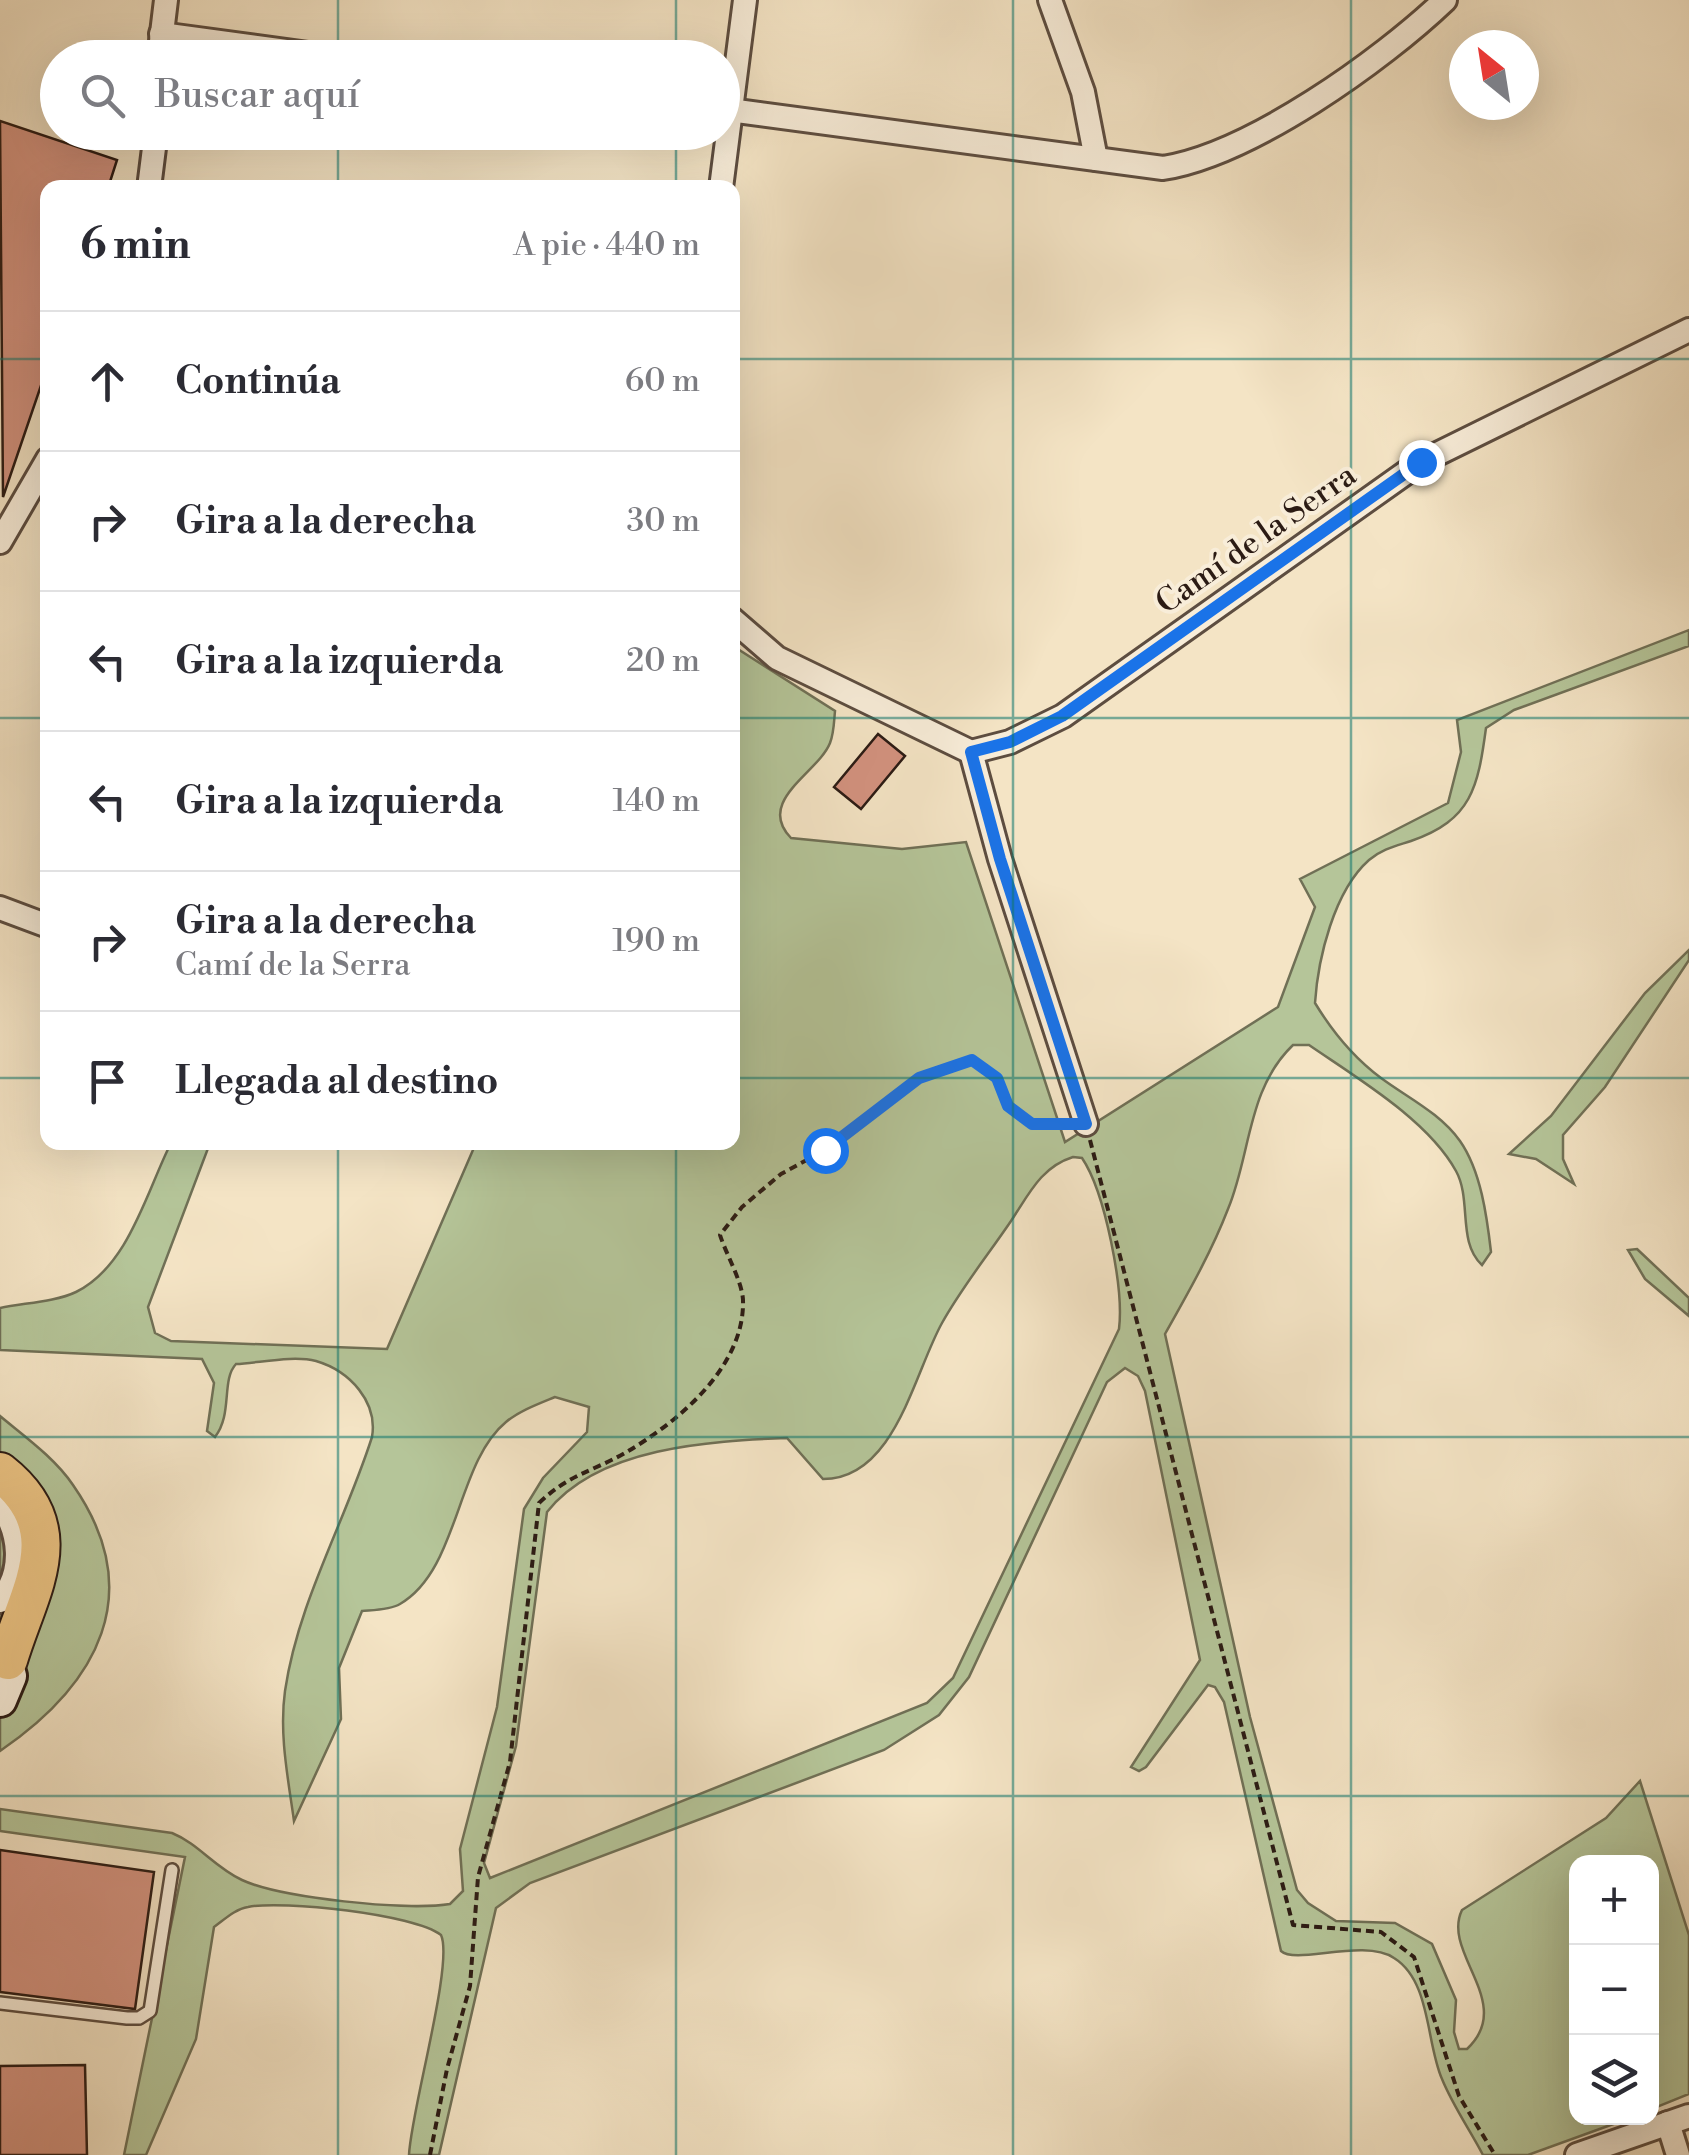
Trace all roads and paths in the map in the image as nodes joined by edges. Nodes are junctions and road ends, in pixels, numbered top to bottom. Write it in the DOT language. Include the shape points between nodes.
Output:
graph roads {
  1 [pos="166,0"];
  2 [pos="745,0"];
  3 [pos="1050,0"];
  4 [pos="1445,0"];
  5 [pos="161,40"];
  6 [pos="738,40"];
  7 [pos="740,112"];
  8 [pos="154,150"];
  9 [pos="723,150"];
  10 [pos="1096,158"];
  11 [pos="150,180"];
  12 [pos="722,180"];
  13 [pos="1689,330"];
  14 [pos="40,473"];
  15 [pos="0,542"];
  16 [pos="740,626"];
  17 [pos="971,752"];
  18 [pos="0,908"];
  19 [pos="40,923"];
  20 [pos="1086,1124"];
  21 [pos="0,1472"];
  22 [pos="0,1503"];
  23 [pos="0,1600"];
  24 [pos="4,1652"];
  25 [pos="0,1700"];
  26 [pos="172,1870"];
  27 [pos="0,2002"];
  28 [pos="1679,2120"];
  29 [pos="430,2155"];
  30 [pos="1495,2155"];
  31 [pos="1577,2155"];
  32 [pos="1678,2155"];
  1 -- 5 [label="street"];
  2 -- 6 [label="street"];
  3 -- 10 [label="street" via="1083,92"];
  4 -- 10 [label="street" via="1341,82 1217,153 1163,168"];
  7 -- 10 [label="street"];
  8 -- 11 [label="street"];
  9 -- 12 [label="street"];
  13 -- 17 [label="street, Camí de la Serra" via="1421,462 1062,716 1010,742"];
  14 -- 15 [label="street"];
  16 -- 17 [label="street" via="776,658"];
  17 -- 20 [label="street"];
  18 -- 19 [label="street"];
  20 -- 29 [label="path" via="1032,1124 1008,1106 997,1078 972,1060 919,1078 825,1150 780,1174 720,1234 743,1296 740,1330 710,1388 625,1452 564,1479 539,1504 510,1762 478,1877 470,1986"];
  20 -- 30 [label="path" via="1293,1926 1381,1932 1414,1958 1459,2096"];
  21 -- 24 [label="highway" via="38,1523 42,1553 39,1576"];
  22 -- 23 [label="street" via="18,1560"];
  24 -- 25 [label="main road" via="10,1676"];
  26 -- 27 [label="lane" via="150,2011 127,2018"];
  28 -- 31 [label="street"];
  28 -- 32 [label="street"];
}
